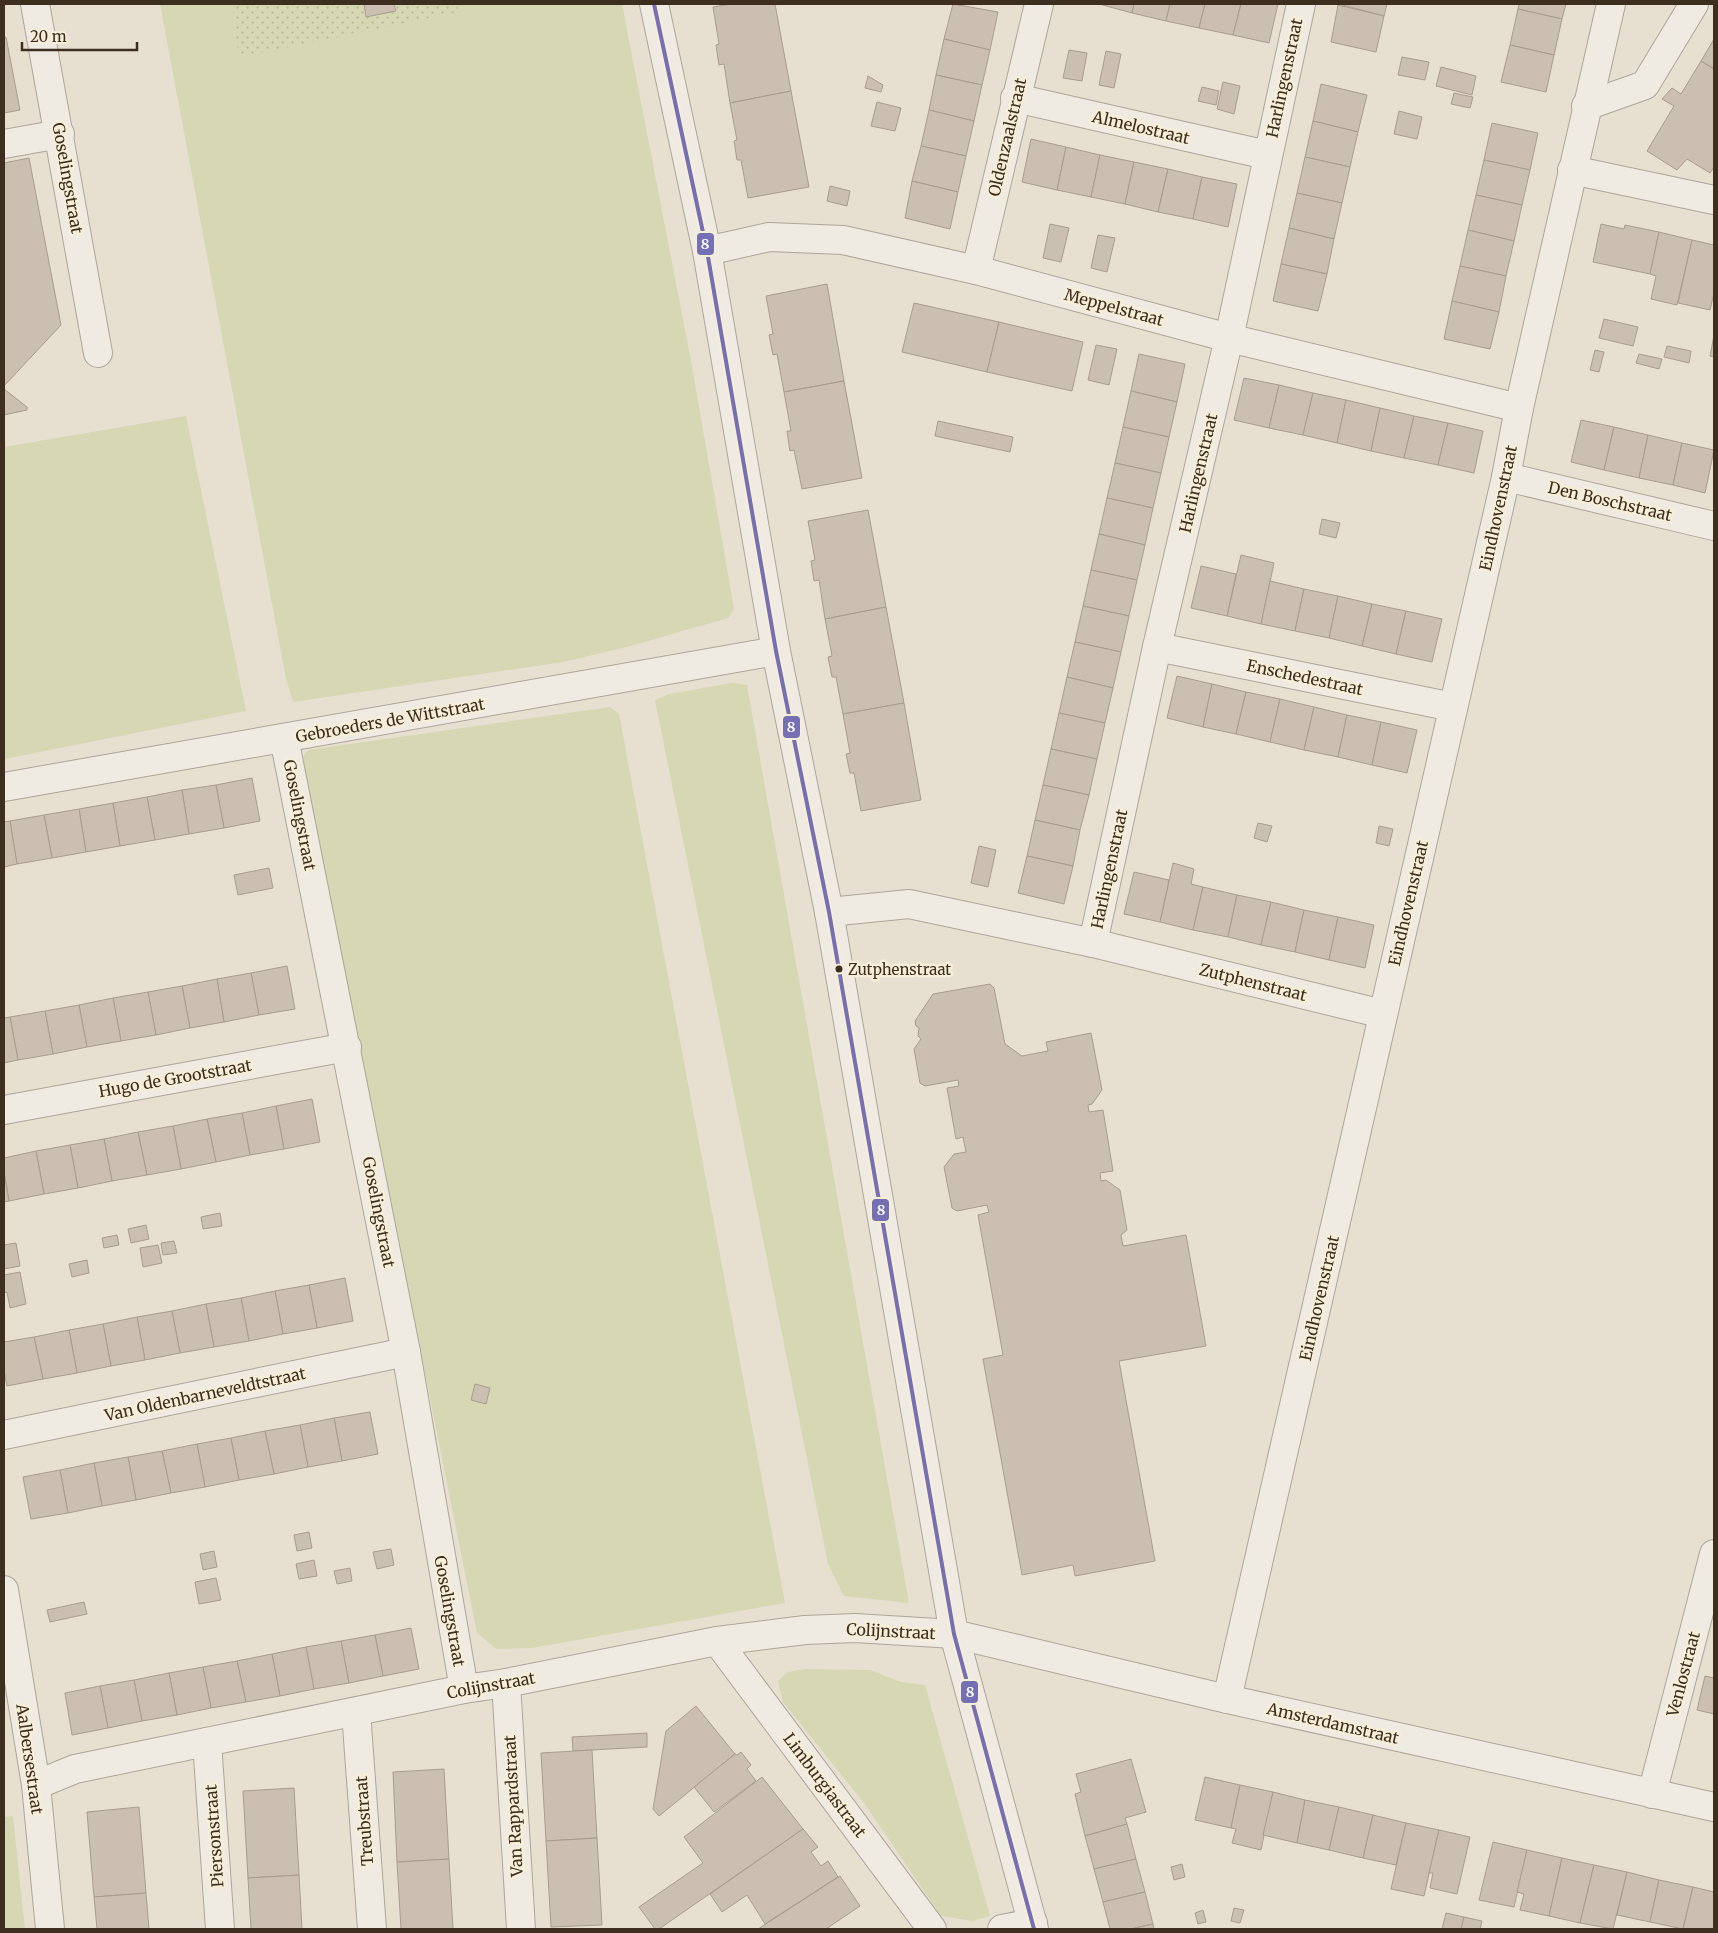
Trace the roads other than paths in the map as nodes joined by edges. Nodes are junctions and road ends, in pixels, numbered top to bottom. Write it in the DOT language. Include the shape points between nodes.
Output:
graph roads {
  1 [pos="35,4"];
  2 [pos="654,4"];
  3 [pos="1039,4"];
  4 [pos="1301,4"];
  5 [pos="1611,4"];
  6 [pos="1694,4"];
  7 [pos="1015,98"];
  8 [pos="1586,106"];
  9 [pos="60,134"];
  10 [pos="4,144"];
  11 [pos="1267,155"];
  12 [pos="1572,170"];
  13 [pos="1714,200"];
  14 [pos="707,251"];
  15 [pos="976,270"];
  16 [pos="1229,338"];
  17 [pos="98,353"];
  18 [pos="1519,408"];
  19 [pos="1506,477"];
  20 [pos="1714,526"];
  21 [pos="1157,647"];
  22 [pos="776,651"];
  23 [pos="1453,708"];
  24 [pos="284,738"];
  25 [pos="4,787"];
  26 [pos="829,912"];
  27 [pos="1094,943"];
  28 [pos="1383,1014"];
  29 [pos="347,1047"];
  30 [pos="4,1110"];
  31 [pos="406,1352"];
  32 [pos="4,1435"];
  33 [pos="1714,1554"];
  34 [pos="4,1590"];
  35 [pos="954,1634"];
  36 [pos="717,1641"];
  37 [pos="506,1683"];
  38 [pos="464,1689"];
  39 [pos="1227,1699"];
  40 [pos="356,1712"];
  41 [pos="208,1742"];
  42 [pos="36,1785"];
  43 [pos="1652,1794"];
  44 [pos="1714,1807"];
  45 [pos="1033,1926"];
  46 [pos="50,1929"];
  47 [pos="220,1929"];
  48 [pos="372,1929"];
  49 [pos="520,1929"];
  50 [pos="932,1929"];
  51 [pos="1002,1929"];
  1 -- 9 [label="street, Goselingstraat"];
  2 -- 14 [label="street"];
  3 -- 7 [label="street, Oldenzaalstraat"];
  4 -- 11 [label="street, Harlingenstraat"];
  5 -- 8 [label="street, Eindhovenstraat"];
  6 -- 8 [label="street" via="1645,85"];
  7 -- 11 [label="street, Almelostraat"];
  7 -- 15 [label="street, Oldenzaalstraat"];
  8 -- 12 [label="street, Eindhovenstraat"];
  9 -- 10 [label="street"];
  9 -- 17 [label="street, Goselingstraat"];
  11 -- 16 [label="street, Harlingenstraat"];
  12 -- 13 [label="street"];
  12 -- 18 [label="street, Eindhovenstraat"];
  14 -- 15 [label="street, Meppelstraat" via="769,237 843,240"];
  14 -- 22 [label="street"];
  15 -- 16 [label="street, Meppelstraat"];
  16 -- 18 [label="street, Meppelstraat"];
  16 -- 21 [label="street, Harlingenstraat"];
  18 -- 19 [label="street, Eindhovenstraat"];
  19 -- 20 [label="street, Den Boschstraat"];
  19 -- 23 [label="street, Eindhovenstraat"];
  21 -- 23 [label="street, Enschedestraat"];
  21 -- 27 [label="street, Harlingenstraat"];
  22 -- 24 [label="street, Gebroeders de Wittstraat"];
  22 -- 26 [label="street"];
  23 -- 28 [label="street, Eindhovenstraat"];
  24 -- 25 [label="street, Gebroeders de Wittstraat"];
  24 -- 29 [label="street, Goselingstraat"];
  26 -- 27 [label="street, Zutphenstraat" via="909,904"];
  26 -- 35 [label="street"];
  27 -- 28 [label="street, Zutphenstraat"];
  28 -- 39 [label="street, Eindhovenstraat"];
  29 -- 30 [label="street, Hugo de Grootstraat"];
  29 -- 31 [label="street, Goselingstraat"];
  31 -- 32 [label="street, Van Oldenbarneveldtstraat"];
  31 -- 38 [label="street, Goselingstraat"];
  33 -- 43 [label="street, Venlostraat"];
  34 -- 42 [label="street, Aalbersestraat"];
  35 -- 36 [label="street, Colijnstraat" via="855,1628 805,1630"];
  35 -- 39 [label="street, Amsterdamstraat"];
  35 -- 45 [label="street"];
  36 -- 37 [label="street, Colijnstraat"];
  36 -- 50 [label="street, Limburgiastraat"];
  37 -- 38 [label="street, Colijnstraat"];
  37 -- 49 [label="street, Van Rappardstraat"];
  38 -- 40 [label="street, Colijnstraat"];
  39 -- 43 [label="street, Amsterdamstraat"];
  40 -- 41 [label="street, Colijnstraat"];
  40 -- 48 [label="street, Treubstraat"];
  41 -- 42 [label="street, Colijnstraat" via="75,1769"];
  41 -- 47 [label="street, Piersonstraat"];
  42 -- 46 [label="street, Aalbersestraat"];
  43 -- 44 [label="street, Amsterdamstraat"];
  45 -- 51 [label="street"];
}
